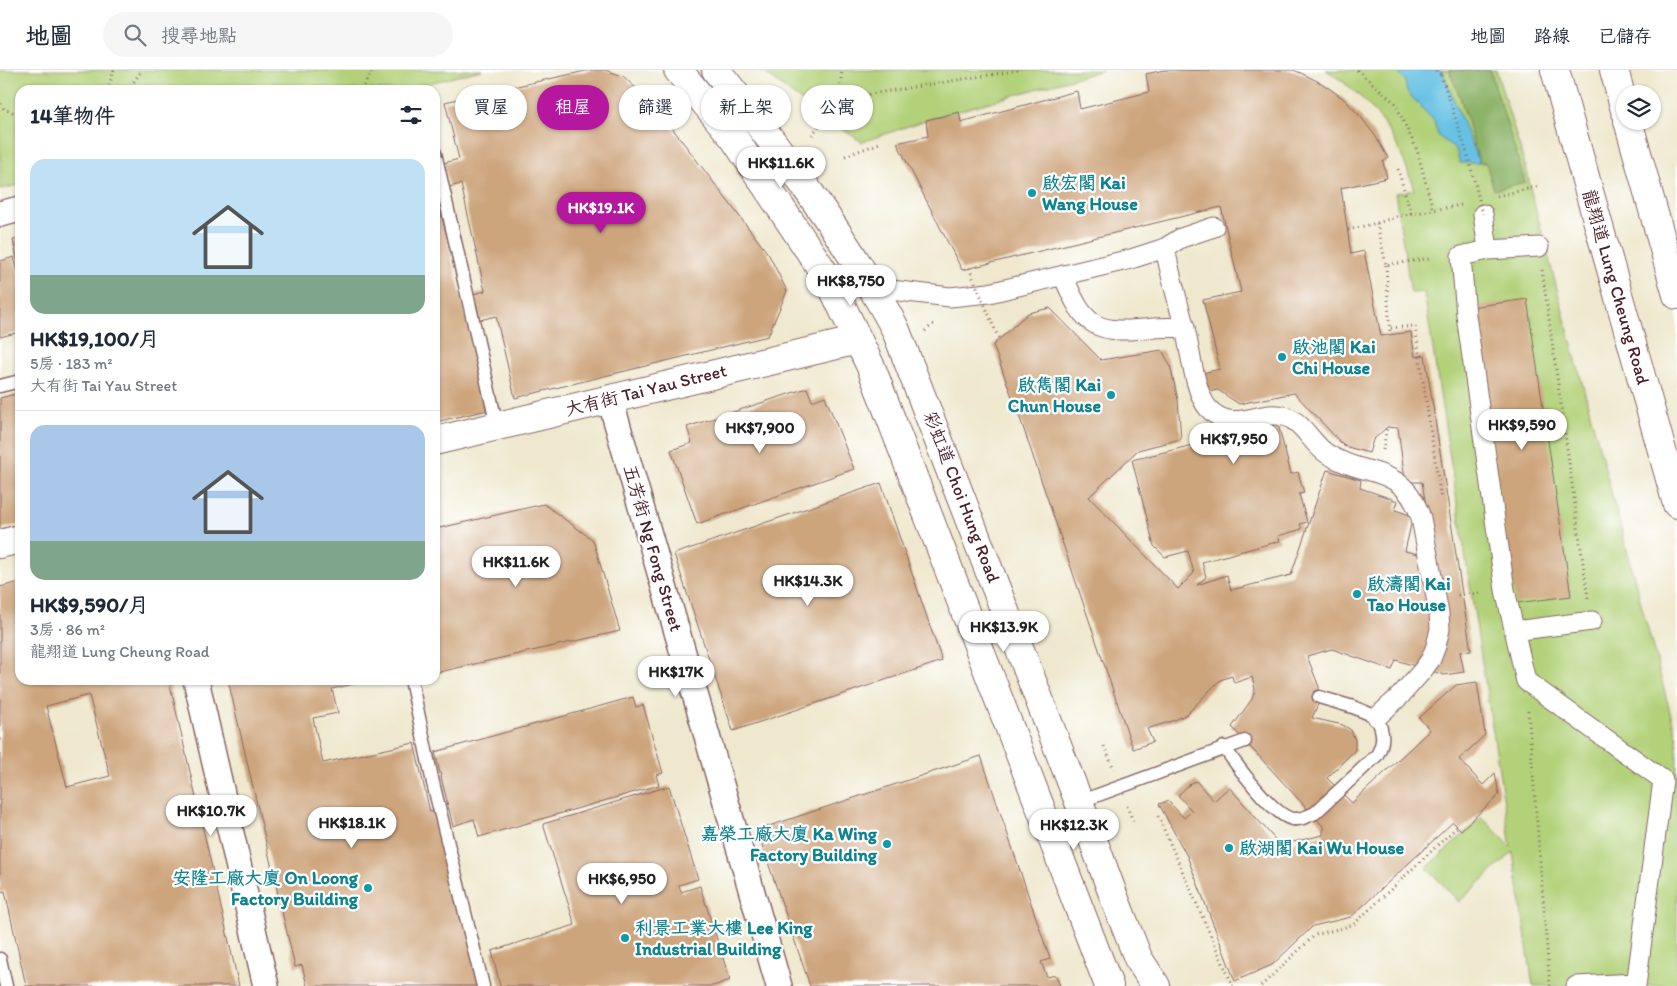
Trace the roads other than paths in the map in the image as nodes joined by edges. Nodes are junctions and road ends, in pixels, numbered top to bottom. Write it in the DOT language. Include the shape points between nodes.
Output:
graph roads {
  1 [pos="678,70"];
  2 [pos="716,70"];
  3 [pos="1555,70"];
  4 [pos="1614,70"];
  5 [pos="1618,85"];
  6 [pos="1631,130"];
  7 [pos="440,175"];
  8 [pos="1475,209"];
  9 [pos="15,210"];
  10 [pos="0,214"];
  11 [pos="1214,227"];
  12 [pos="1538,247"];
  13 [pos="1165,248"];
  14 [pos="1488,250"];
  15 [pos="1063,275"];
  16 [pos="874,288"];
  17 [pos="1677,295"];
  18 [pos="1185,327"];
  19 [pos="858,340"];
  20 [pos="15,382"];
  21 [pos="0,386"];
  22 [pos="610,400"];
  23 [pos="497,426"];
  24 [pos="440,440"];
  25 [pos="1677,504"];
  26 [pos="15,540"];
  27 [pos="0,544"];
  28 [pos="1592,621"];
  29 [pos="1514,631"];
  30 [pos="197,685"];
  31 [pos="412,685"];
  32 [pos="1319,697"];
  33 [pos="1376,718"];
  34 [pos="1245,740"];
  35 [pos="1224,747"];
  36 [pos="1670,776"];
  37 [pos="1079,802"];
  38 [pos="0,959"];
  39 [pos="1636,984"];
  40 [pos="6,986"];
  41 [pos="266,986"];
  42 [pos="483,986"];
  43 [pos="779,986"];
  44 [pos="1109,986"];
  45 [pos="1156,986"];
  46 [pos="1576,986"];
  1 -- 19 [label="main road" via="734,138 768,187 829,280"];
  2 -- 16 [label="main road, 彩虹道 Choi Hung Road" via="791,166"];
  3 -- 25 [label="main road, 龍翔道 Lung Cheung Road"];
  4 -- 5 [label="main road"];
  6 -- 17 [label="main road"];
  7 -- 23 [label="lane"];
  8 -- 14 [label="street"];
  9 -- 10 [label="street"];
  11 -- 13 [label="street" via="1181,238"];
  12 -- 14 [label="street"];
  13 -- 15 [label="street" via="1111,265"];
  13 -- 18 [label="street"];
  14 -- 29 [label="street" via="1461,256 1466,315 1505,590"];
  15 -- 16 [label="street" via="990,293 950,297"];
  15 -- 18 [label="street" via="1082,313 1103,328 1126,331"];
  16 -- 19 [label="main road" via="871,324"];
  16 -- 37 [label="main road, 彩虹道 Choi Hung Road" via="903,345"];
  18 -- 33 [label="street" via="1201,394 1216,414 1238,421 1284,416 1294,421 1320,448 1336,459 1391,477 1417,505 1440,629 1431,659 1400,696"];
  19 -- 22 [label="main road, 大有街 Tai Yau Street"];
  19 -- 44 [label="main road" via="879,385"];
  20 -- 21 [label="lane"];
  22 -- 23 [label="main road, 大有街 Tai Yau Street"];
  22 -- 43 [label="street, 五芳街 Ng Fong Street"];
  23 -- 24 [label="main road, 大有街 Tai Yau Street"];
  26 -- 27 [label="main road"];
  28 -- 29 [label="street"];
  29 -- 36 [label="street" via="1526,681"];
  30 -- 41 [label="street"];
  31 -- 42 [label="lane"];
  32 -- 33 [label="lane"];
  33 -- 35 [label="lane" via="1383,732 1383,745 1377,755 1315,813 1304,818 1291,819 1279,812 1240,771"];
  34 -- 35 [label="lane"];
  35 -- 37 [label="lane"];
  36 -- 39 [label="street"];
  37 -- 45 [label="main road, 彩虹道 Choi Hung Road" via="1138,958"];
  38 -- 40 [label="lane"];
  39 -- 46 [label="street"];
}
